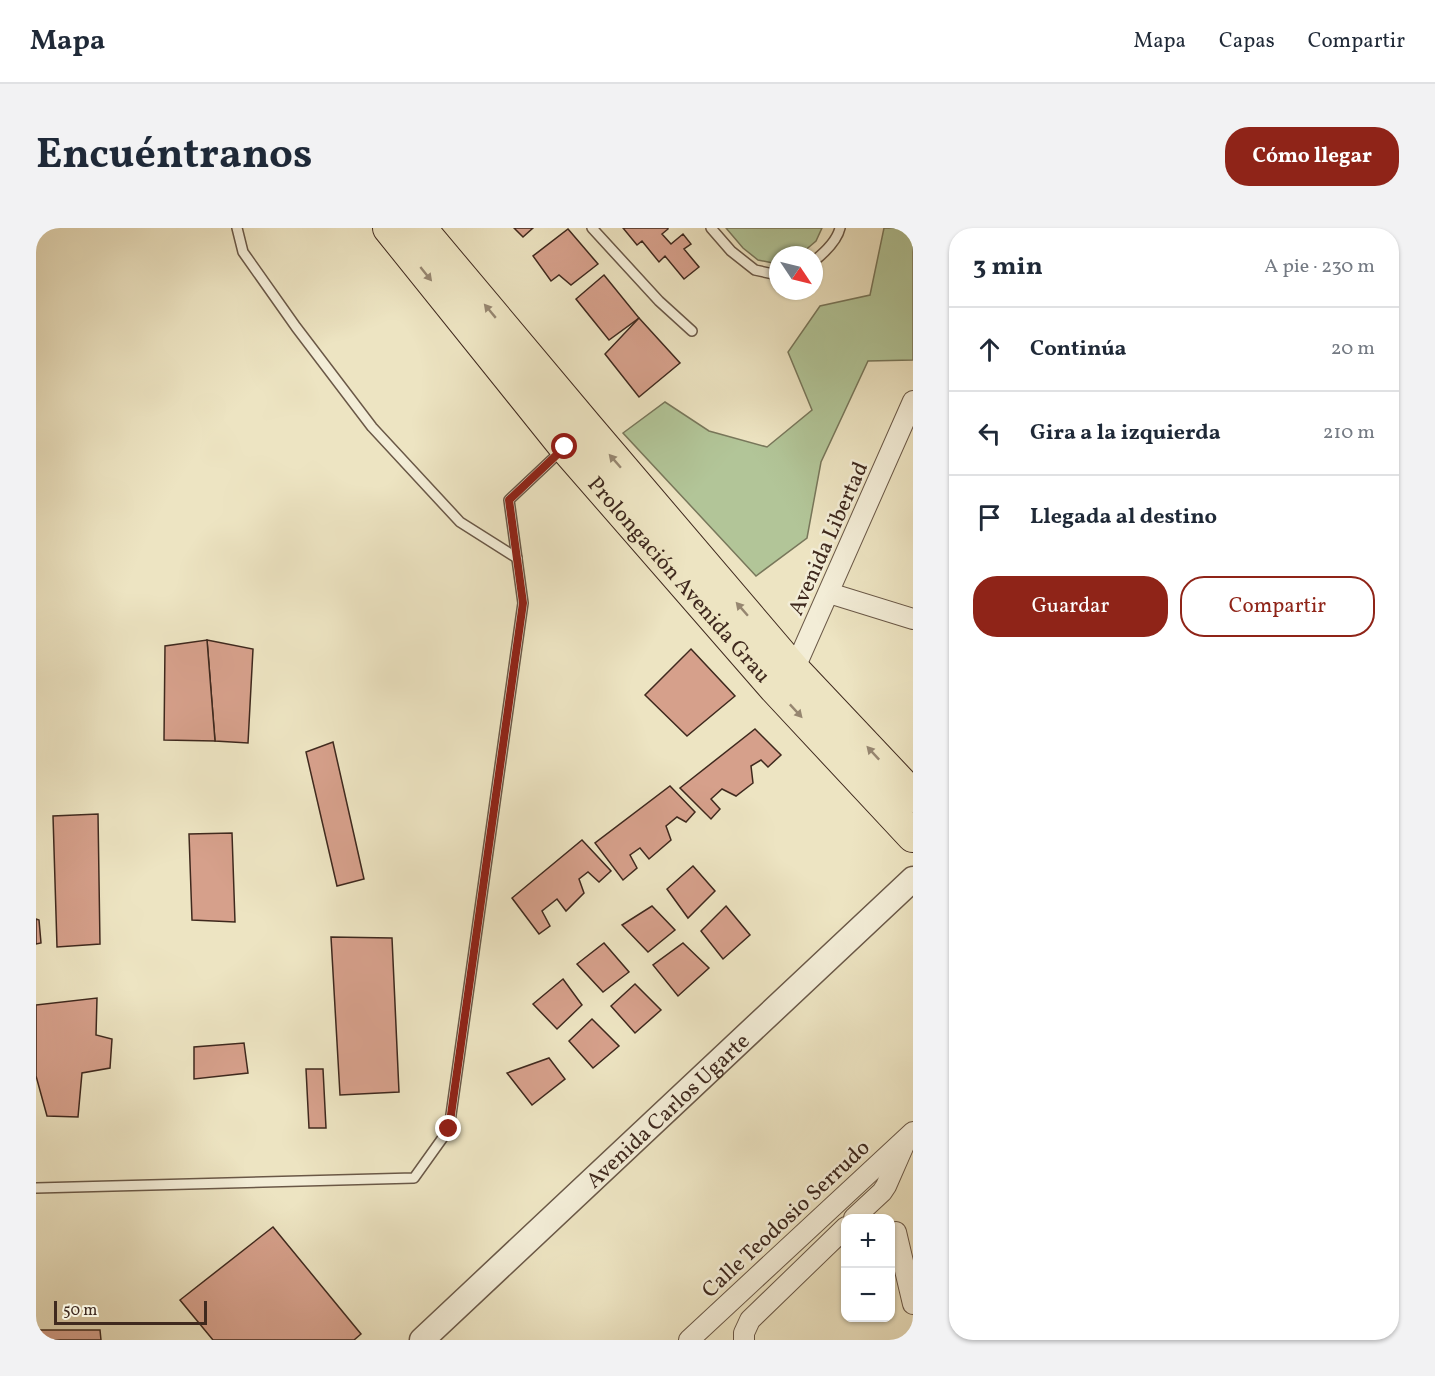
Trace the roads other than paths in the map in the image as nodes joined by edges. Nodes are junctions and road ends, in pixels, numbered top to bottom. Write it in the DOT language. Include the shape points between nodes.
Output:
graph roads {
  1 [pos="237,228"];
  2 [pos="389,228"];
  3 [pos="420,228"];
  4 [pos="592,228"];
  5 [pos="711,228"];
  6 [pos="840,228"];
  7 [pos="823,252"];
  8 [pos="769,273"];
  9 [pos="692,331"];
  10 [pos="913,401"];
  11 [pos="576,437"];
  12 [pos="517,558"];
  13 [pos="829,593"];
  14 [pos="913,619"];
  15 [pos="785,679"];
  16 [pos="913,796"];
  17 [pos="911,829"];
  18 [pos="913,879"];
  19 [pos="911,1134"];
  20 [pos="36,1188"];
  21 [pos="858,1214"];
  22 [pos="841,1232"];
  23 [pos="896,1232"];
  24 [pos="913,1304"];
  25 [pos="422,1340"];
  26 [pos="689,1340"];
  27 [pos="744,1340"];
  1 -- 12 [label="lane" via="243,252 372,427 460,522"];
  2 -- 11 [label="highway, Prolongación Avenida Grau, one-way"];
  11 -- 3 [label="highway, Prolongación Avenida Grau, one-way"];
  4 -- 9 [label="lane"];
  5 -- 8 [label="lane" via="730,251 755,270"];
  6 -- 7 [label="lane"];
  10 -- 13 [label="street, Avenida Libertad"];
  11 -- 12 [label="lane" via="509,500"];
  11 -- 15 [label="highway, Prolongación Avenida Grau"];
  12 -- 20 [label="lane" via="523,603 449,1129 414,1178"];
  13 -- 14 [label="street"];
  13 -- 15 [label="street, Avenida Libertad"];
  16 -- 15 [label="highway, Prolongación Avenida Grau, one-way"];
  15 -- 17 [label="highway, Prolongación Avenida Grau, one-way"];
  18 -- 25 [label="street, Avenida Carlos Ugarte"];
  19 -- 21 [label="street" via="886,1186"];
  19 -- 26 [label="street, Calle Teodosio Serrudo"];
  22 -- 27 [label="street" via="750,1320"];
  23 -- 24 [label="street"];
}
